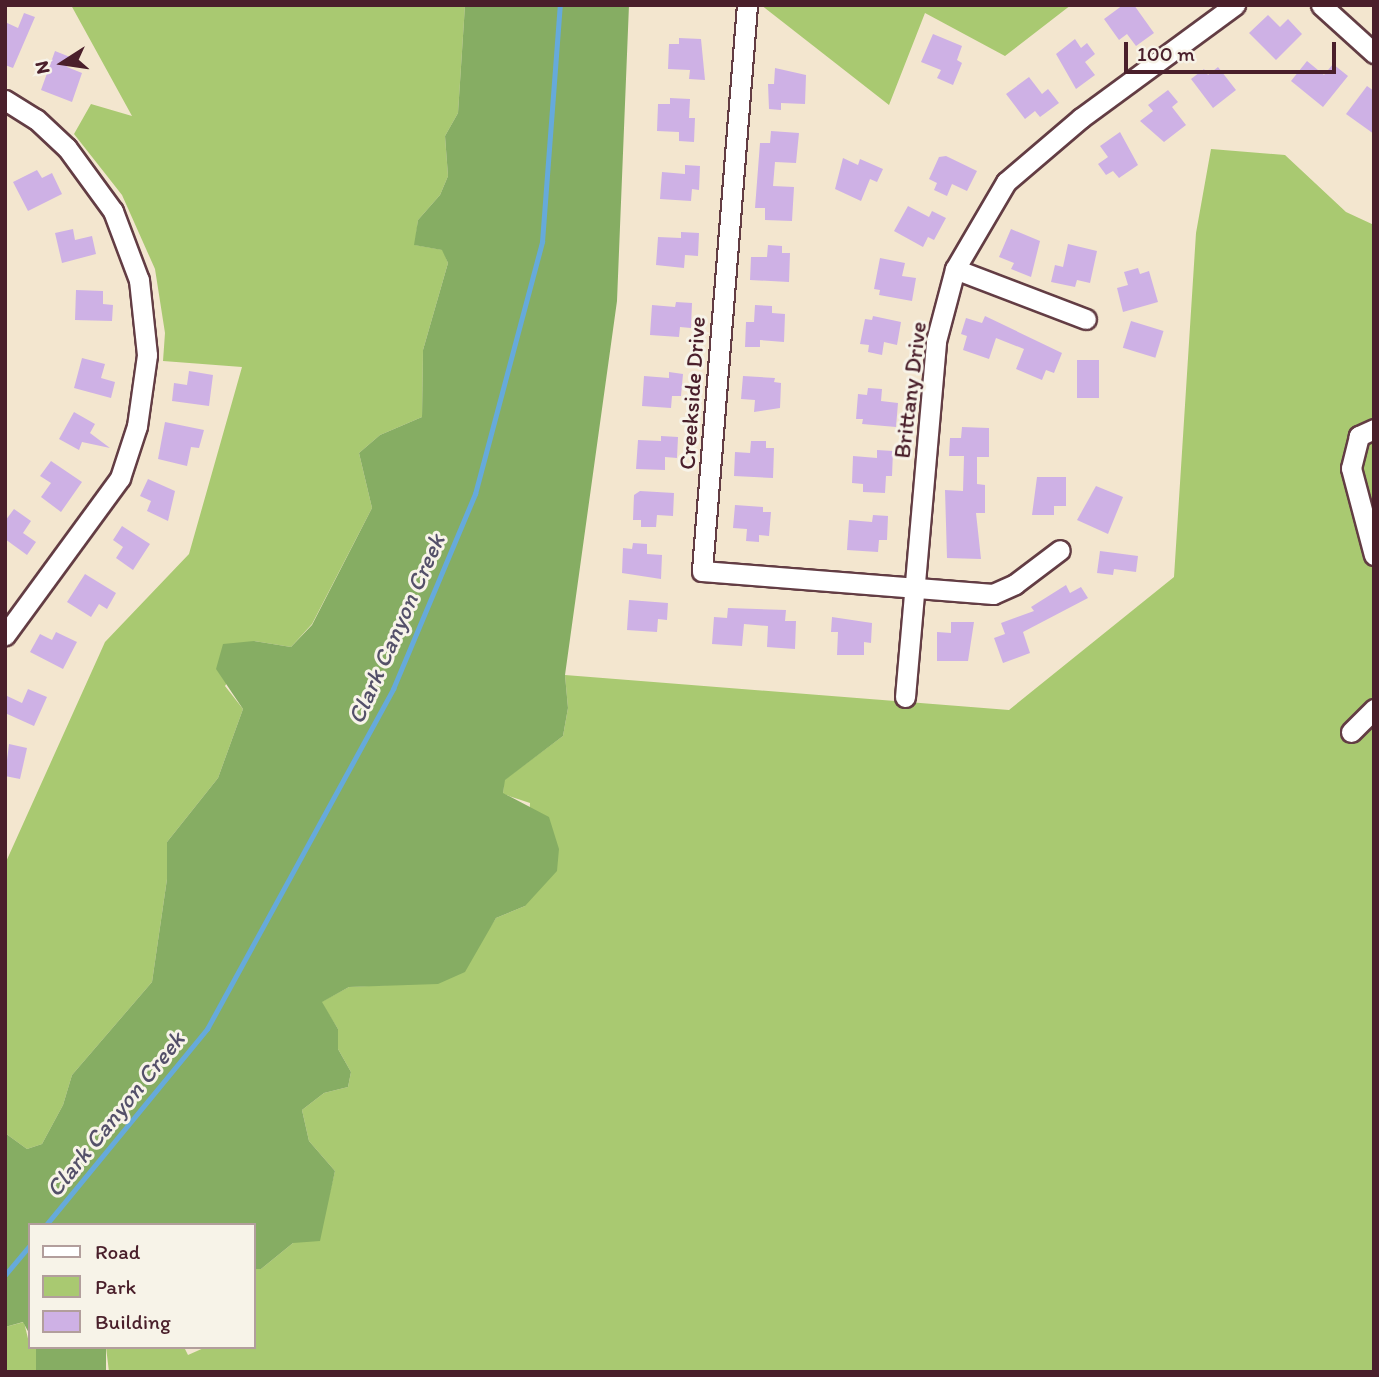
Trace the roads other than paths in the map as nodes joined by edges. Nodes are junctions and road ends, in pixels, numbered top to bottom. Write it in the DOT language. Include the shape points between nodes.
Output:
graph roads {
  1 [pos="747,5"];
  2 [pos="1235,5"];
  3 [pos="1321,5"];
  4 [pos="1374,53"];
  5 [pos="5,100"];
  6 [pos="955,269"];
  7 [pos="1086,318"];
  8 [pos="1374,429"];
  9 [pos="1060,550"];
  10 [pos="1374,555"];
  11 [pos="915,587"];
  12 [pos="5,635"];
  13 [pos="905,696"];
  14 [pos="1374,709"];
  15 [pos="1351,732"];
  1 -- 11 [label="street, Creekside Drive" via="702,571"];
  2 -- 6 [label="street, Brittany Drive" via="1081,118 1006,182"];
  3 -- 4 [label="street"];
  5 -- 12 [label="street" via="36,119 67,148 113,211 139,280 147,355 138,426 120,478"];
  6 -- 7 [label="street"];
  6 -- 11 [label="street, Brittany Drive" via="936,341"];
  8 -- 10 [label="street" via="1359,436 1351,468"];
  9 -- 11 [label="street" via="1015,584 993,594"];
  11 -- 13 [label="street, Brittany Drive"];
  14 -- 15 [label="street"];
}
